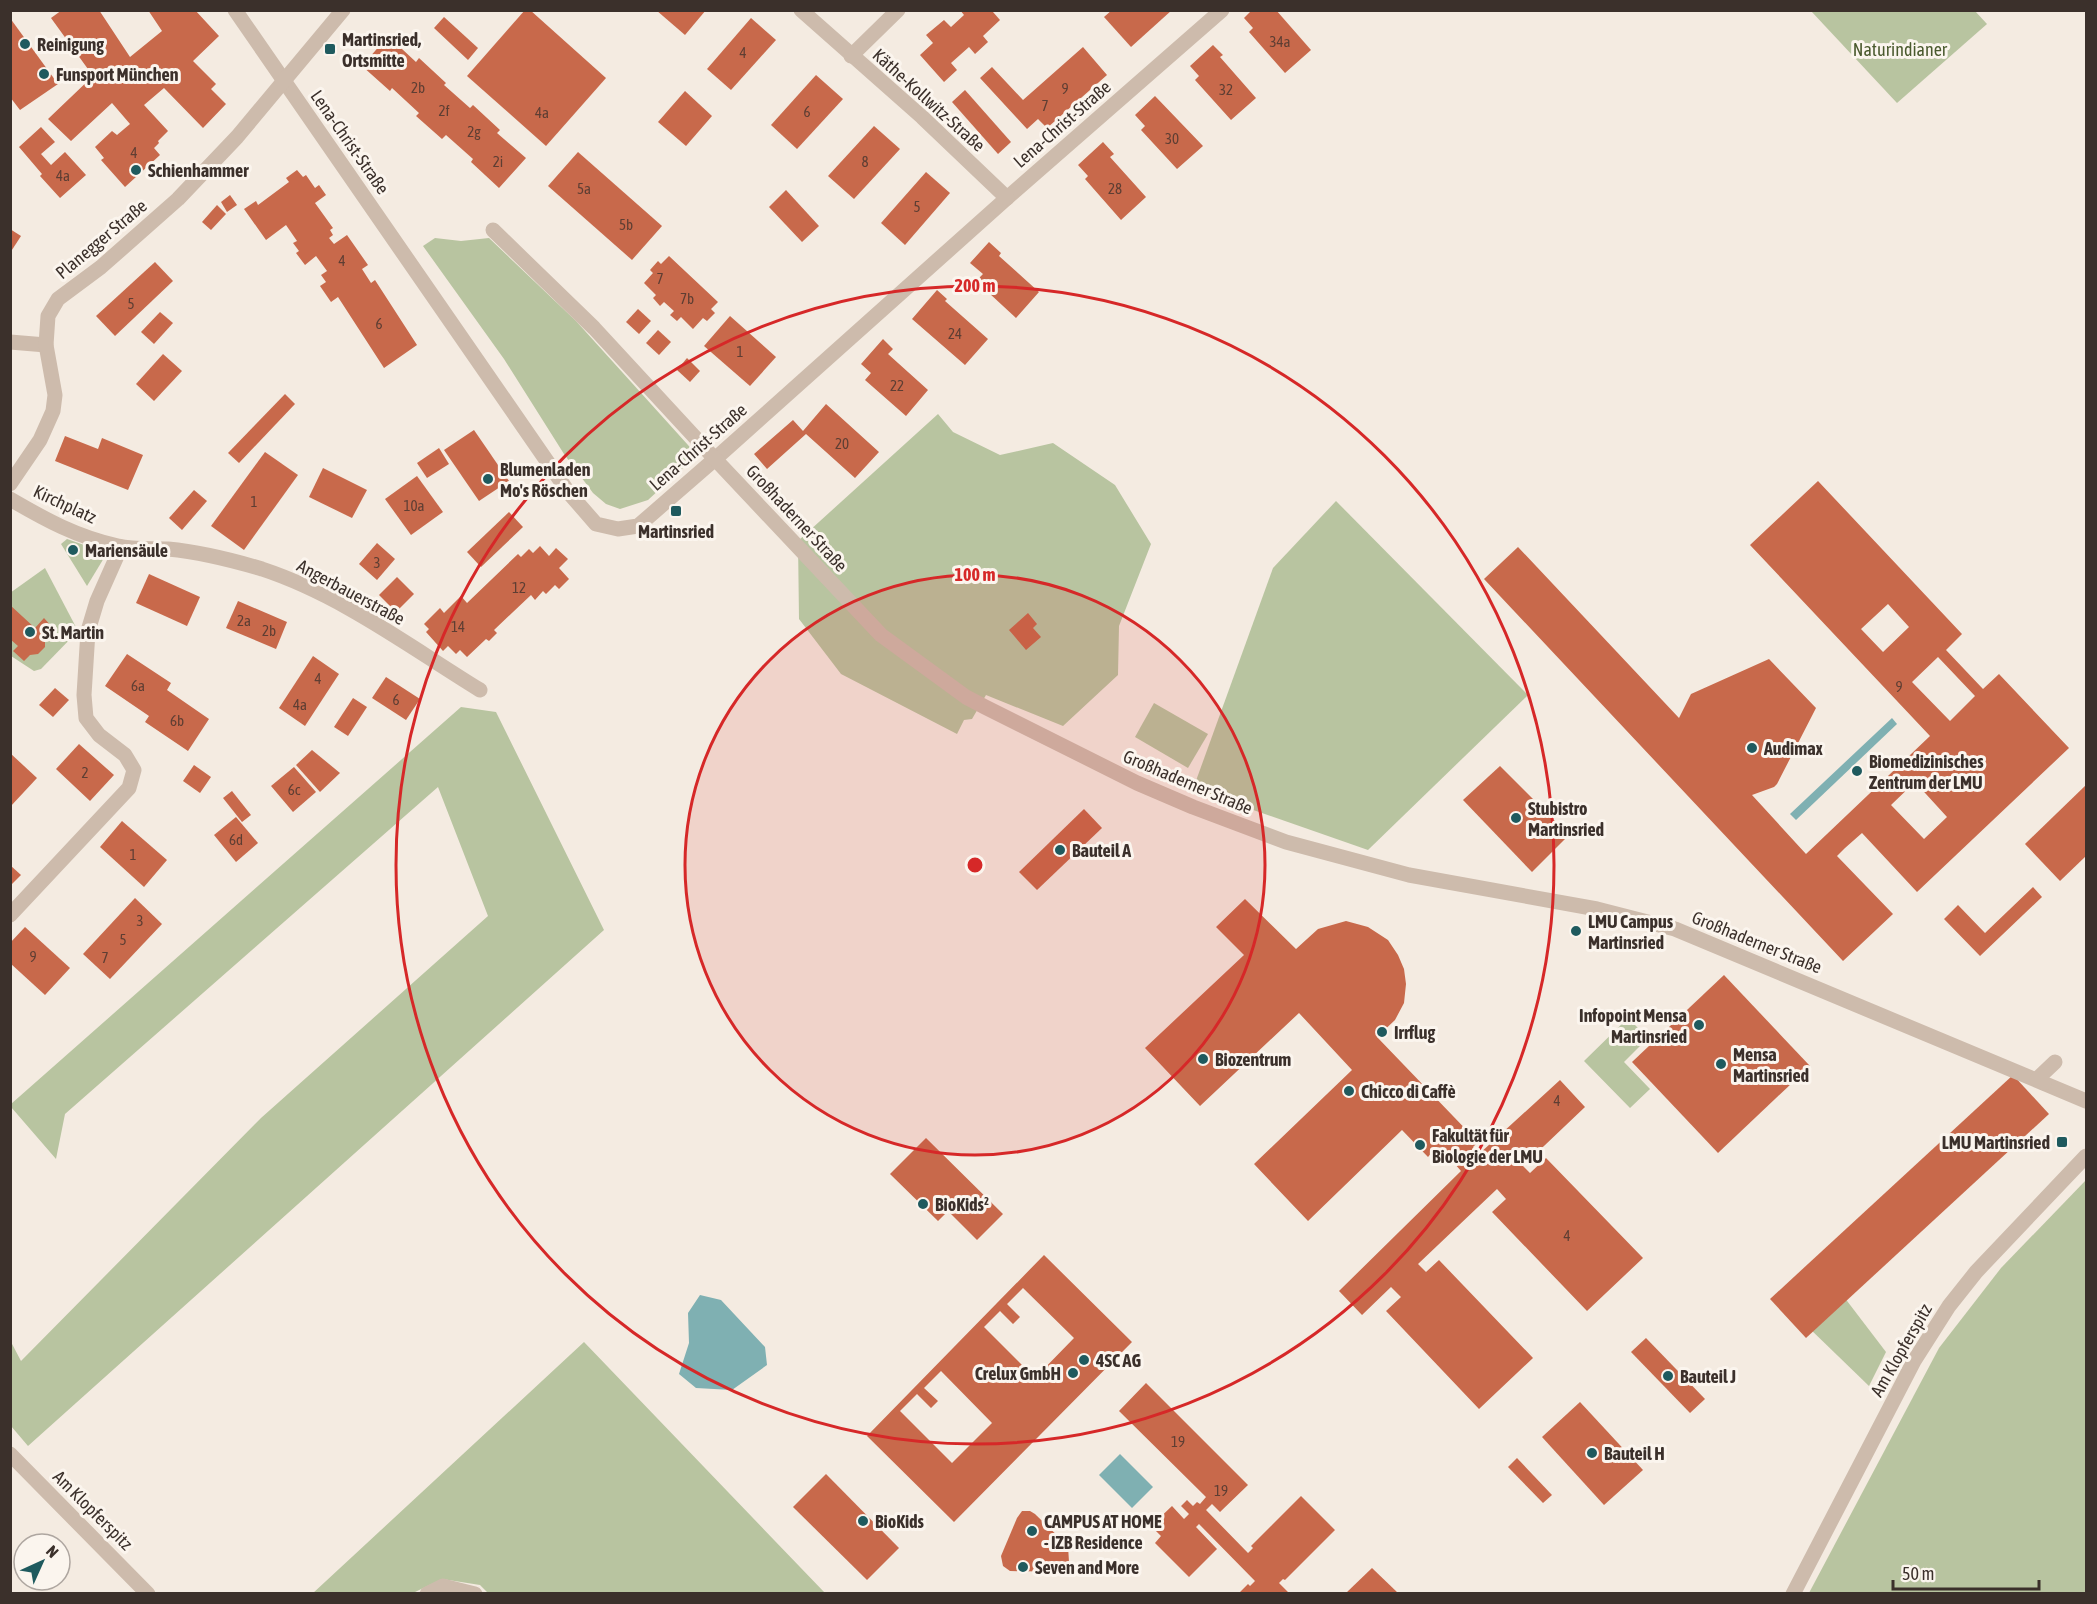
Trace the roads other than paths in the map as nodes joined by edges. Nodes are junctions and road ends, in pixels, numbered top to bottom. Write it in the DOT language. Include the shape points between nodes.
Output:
graph roads {
  1 [pos="236,10"];
  2 [pos="343,10"];
  3 [pos="801,10"];
  4 [pos="898,10"];
  5 [pos="1222,10"];
  6 [pos="851,56"];
  7 [pos="284,81"];
  8 [pos="1007,198"];
  9 [pos="493,230"];
  10 [pos="10,342"];
  11 [pos="46,345"];
  12 [pos="715,459"];
  13 [pos="10,484"];
  14 [pos="10,499"];
  15 [pos="121,547"];
  16 [pos="480,690"];
  17 [pos="10,915"];
  18 [pos="2055,1062"];
  19 [pos="2037,1079"];
  20 [pos="2086,1101"];
  21 [pos="2086,1156"];
  22 [pos="10,1454"];
  23 [pos="148,1593"];
  24 [pos="427,1593"];
  25 [pos="475,1593"];
  26 [pos="1793,1593"];
  1 -- 7 [label="street, Lena-Christ-Straße"];
  2 -- 7 [label="street, Planegger Straße"];
  3 -- 6 [label="street, Käthe-Kollwitz-Straße"];
  4 -- 6 [label="street, Käthe-Kollwitz-Straße"];
  5 -- 8 [label="street, Lena-Christ-Straße"];
  6 -- 8 [label="street, Käthe-Kollwitz-Straße"];
  7 -- 11 [label="street, Planegger Straße" via="178,199 58,299 48,316"];
  7 -- 12 [label="street, Lena-Christ-Straße" via="568,493 596,524 618,529 638,526"];
  8 -- 12 [label="street, Lena-Christ-Straße"];
  9 -- 12 [label="street, Großhaderner Straße" via="588,321"];
  10 -- 11 [label="street"];
  11 -- 13 [label="street, Planegger Straße" via="55,395 53,411 40,440"];
  12 -- 19 [label="street, Großhaderner Straße" via="881,635 966,697 1083,758 1258,832 1340,858 1409,875 1597,909 1675,929"];
  14 -- 15 [label="street, Kirchplatz" via="76,535"];
  15 -- 16 [label="street, Angerbauerstraße" via="170,549 271,573 366,618"];
  15 -- 17 [label="street" via="88,631 84,694 86,718 99,735 126,755 134,770 129,788"];
  18 -- 19 [label="street"];
  19 -- 20 [label="street, Großhaderner Straße"];
  21 -- 26 [label="street, Am Klopferspitz" via="1949,1306 1914,1361"];
  22 -- 23 [label="street, Am Klopferspitz"];
  24 -- 25 [label="street" via="444,1586"];
}
